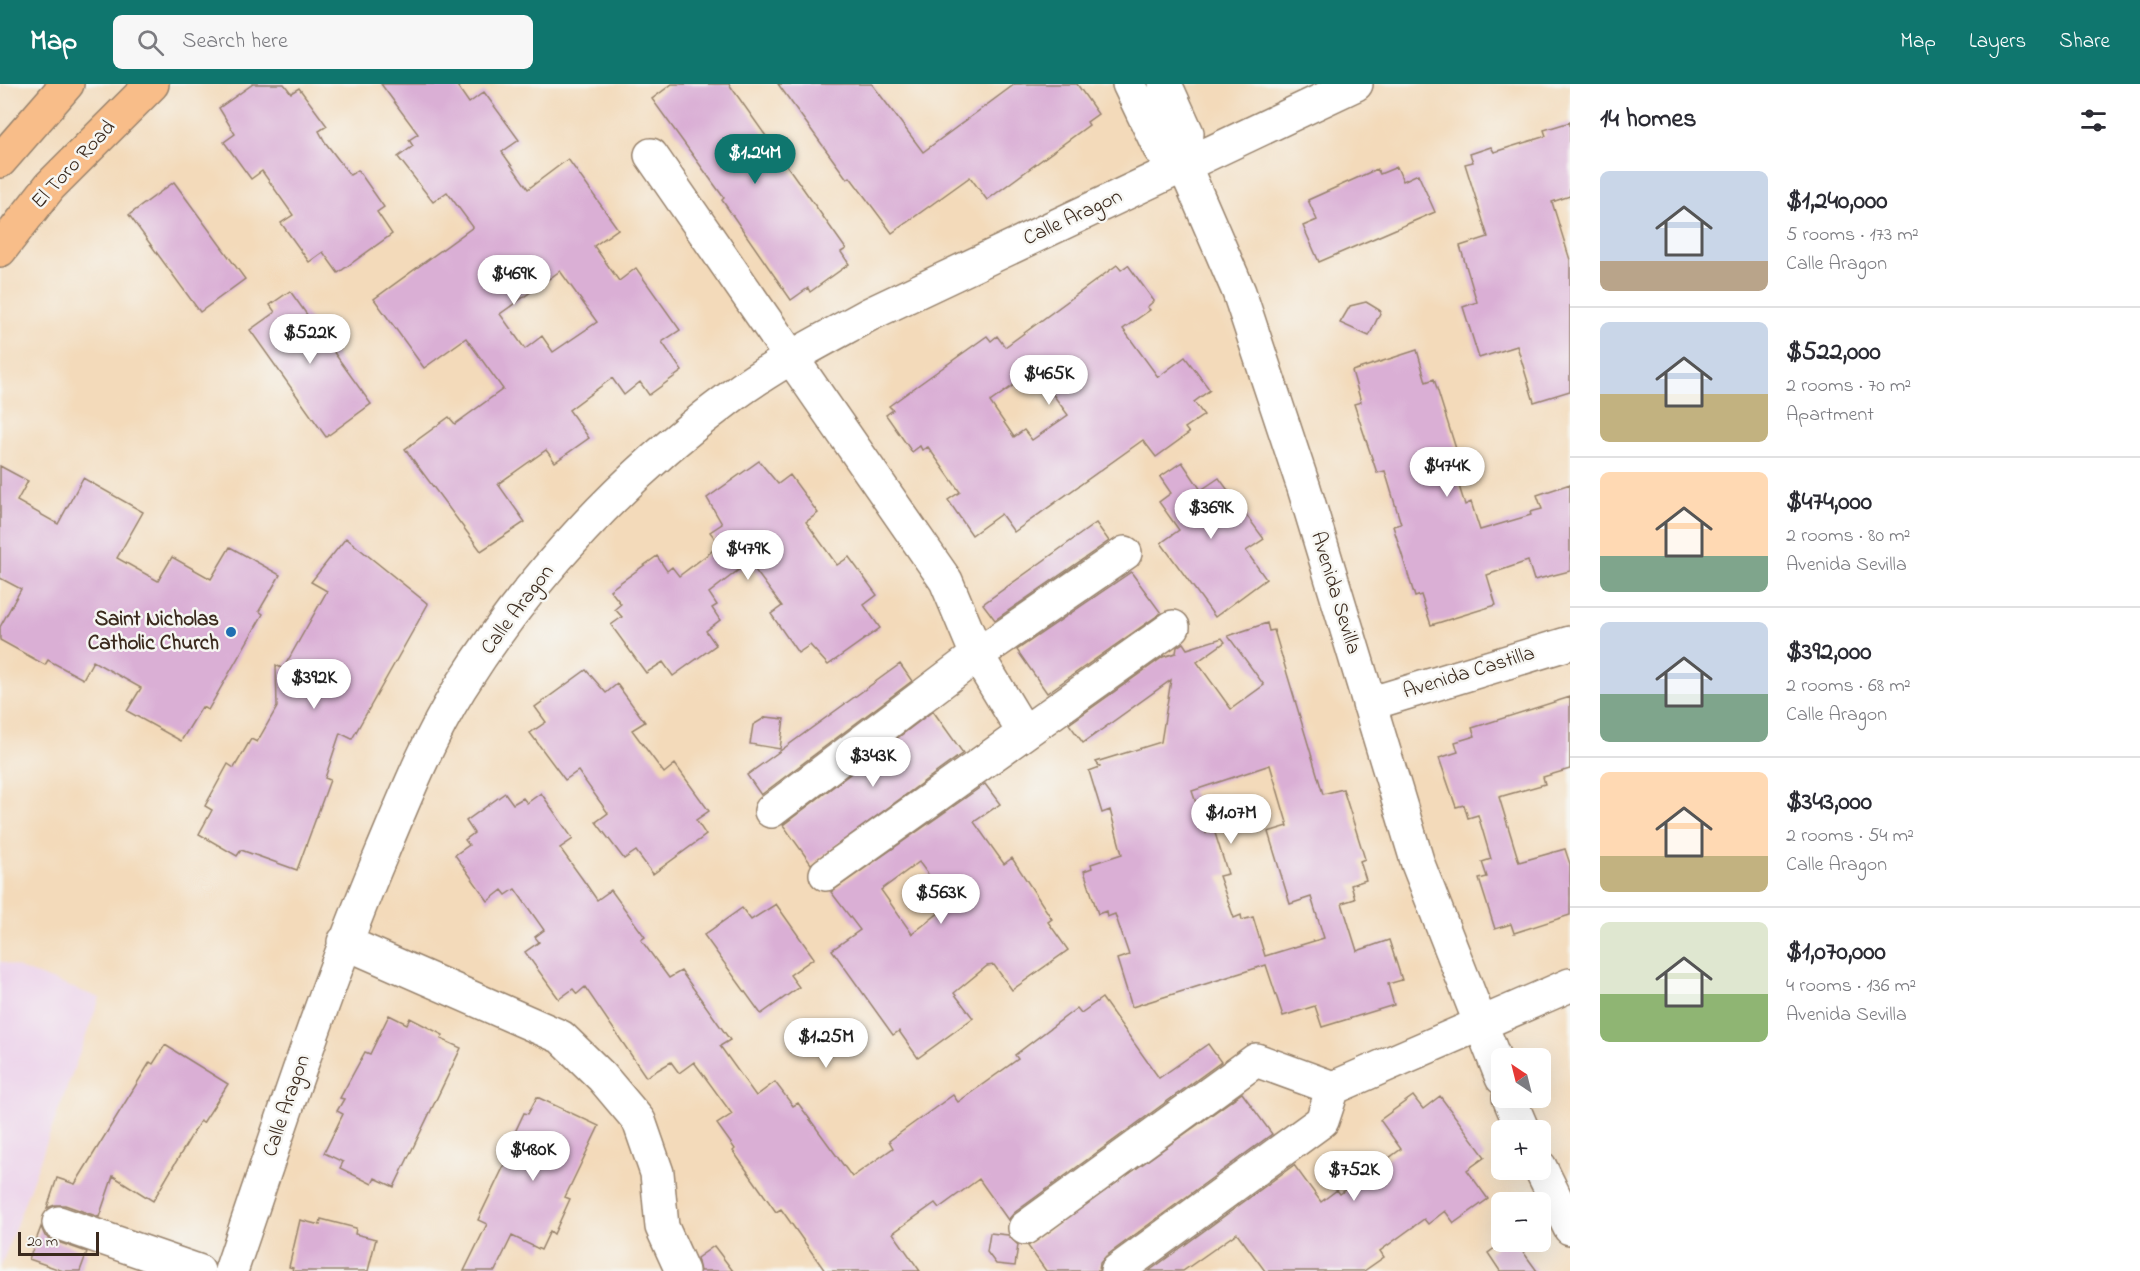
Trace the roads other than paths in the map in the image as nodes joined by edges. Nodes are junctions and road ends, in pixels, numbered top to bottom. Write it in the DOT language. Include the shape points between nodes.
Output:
graph roads {
  1 [pos="67,84"];
  2 [pos="152,84"];
  3 [pos="1129,84"];
  4 [pos="1165,84"];
  5 [pos="1356,84"];
  6 [pos="651,155"];
  7 [pos="0,161"];
  8 [pos="1184,165"];
  9 [pos="0,249"];
  10 [pos="792,357"];
  11 [pos="1125,553"];
  12 [pos="1173,627"];
  13 [pos="1570,643"];
  14 [pos="977,655"];
  15 [pos="1369,704"];
  16 [pos="1024,733"];
  17 [pos="771,811"];
  18 [pos="826,874"];
  19 [pos="344,942"];
  20 [pos="1570,985"];
  21 [pos="1480,1023"];
  22 [pos="1491,1050"];
  23 [pos="1333,1088"];
  24 [pos="1546,1180"];
  25 [pos="60,1224"];
  26 [pos="1025,1228"];
  27 [pos="1570,1228"];
  28 [pos="198,1271"];
  29 [pos="231,1271"];
  30 [pos="682,1271"];
  31 [pos="1117,1271"];
  1 -- 7 [label="main road"];
  2 -- 9 [label="main road, El Toro Road" via="50,186"];
  3 -- 8 [label="street" via="1160,149"];
  4 -- 8 [label="street, Avenida Sevilla" via="1187,133"];
  5 -- 8 [label="street, Calle Aragon"];
  6 -- 10 [label="street"];
  8 -- 10 [label="street, Calle Aragon" via="870,314"];
  8 -- 15 [label="street, Avenida Sevilla" via="1239,292 1304,488"];
  10 -- 14 [label="street" via="946,581"];
  10 -- 19 [label="street, Calle Aragon" via="733,395 675,441 613,498 532,587 460,688 417,769"];
  11 -- 14 [label="street"];
  12 -- 16 [label="street"];
  13 -- 15 [label="street, Avenida Castilla"];
  14 -- 16 [label="street"];
  14 -- 17 [label="street"];
  15 -- 21 [label="street, Avenida Sevilla" via="1418,864"];
  16 -- 18 [label="street"];
  19 -- 29 [label="street, Calle Aragon"];
  19 -- 30 [label="street" via="561,1037 639,1121 657,1173 662,1227"];
  20 -- 21 [label="street"];
  21 -- 22 [label="street, Avenida Sevilla"];
  21 -- 23 [label="street"];
  23 -- 26 [label="street" via="1256,1060"];
  23 -- 31 [label="street" via="1322,1121"];
  24 -- 27 [label="street"];
  25 -- 28 [label="street"];
}
